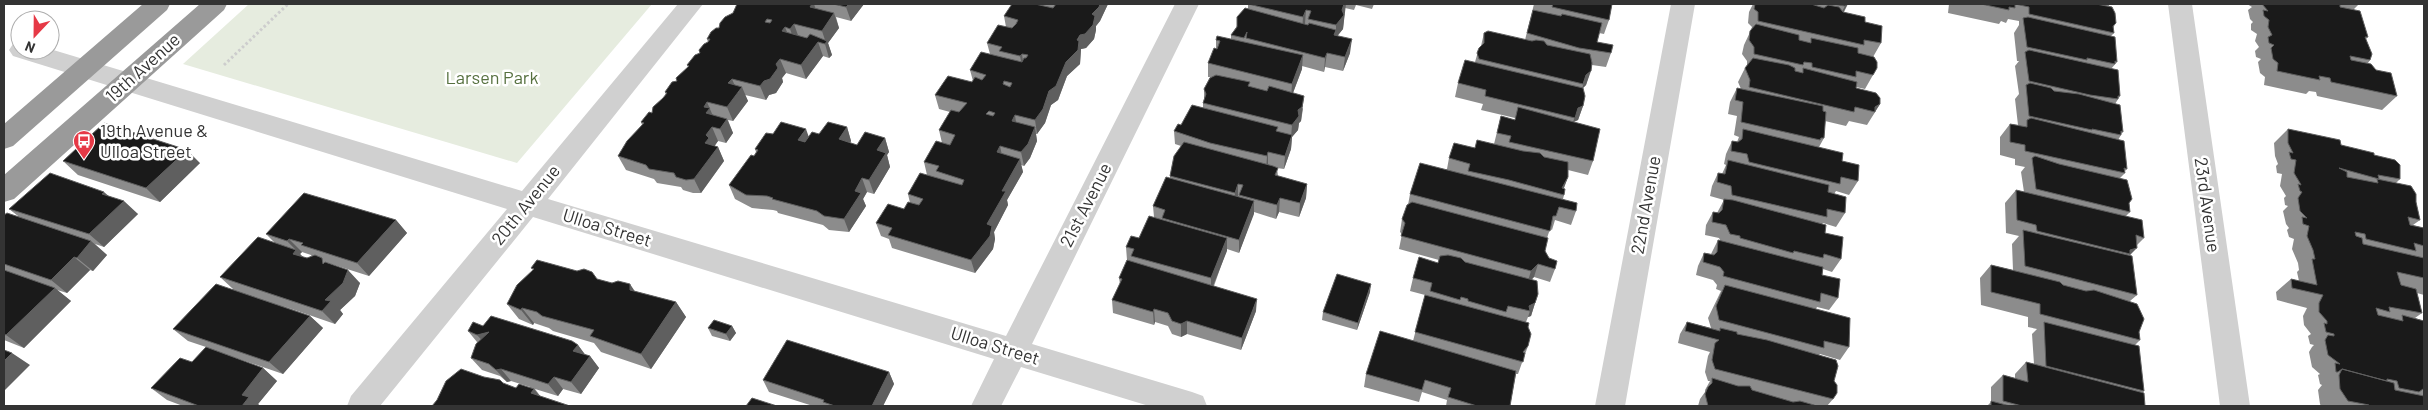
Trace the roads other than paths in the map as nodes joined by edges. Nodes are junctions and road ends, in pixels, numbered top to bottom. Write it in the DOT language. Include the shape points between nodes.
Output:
graph roads {
  1 [pos="158,4"];
  2 [pos="214,4"];
  3 [pos="691,4"];
  4 [pos="1186,4"];
  5 [pos="1683,4"];
  6 [pos="2180,4"];
  7 [pos="54,60"];
  8 [pos="84,69"];
  9 [pos="127,82"];
  10 [pos="4,139"];
  11 [pos="4,191"];
  12 [pos="527,204"];
  13 [pos="1013,352"];
  14 [pos="362,406"];
  15 [pos="986,406"];
  16 [pos="1192,406"];
  17 [pos="1610,406"];
  18 [pos="2234,406"];
  1 -- 8 [label="highway"];
  2 -- 9 [label="highway, 19th Avenue"];
  3 -- 12 [label="street, 20th Avenue"];
  4 -- 13 [label="street, 21st Avenue"];
  5 -- 17 [label="street, 22nd Avenue"];
  6 -- 18 [label="street, 23rd Avenue"];
  7 -- 8 [label="street, Ulloa Street"];
  8 -- 9 [label="street, Ulloa Street"];
  8 -- 10 [label="highway"];
  9 -- 11 [label="highway, 19th Avenue"];
  9 -- 12 [label="street, Ulloa Street"];
  12 -- 13 [label="street, Ulloa Street"];
  12 -- 14 [label="street, 20th Avenue"];
  13 -- 15 [label="street, 21st Avenue"];
  13 -- 16 [label="street, Ulloa Street"];
}
